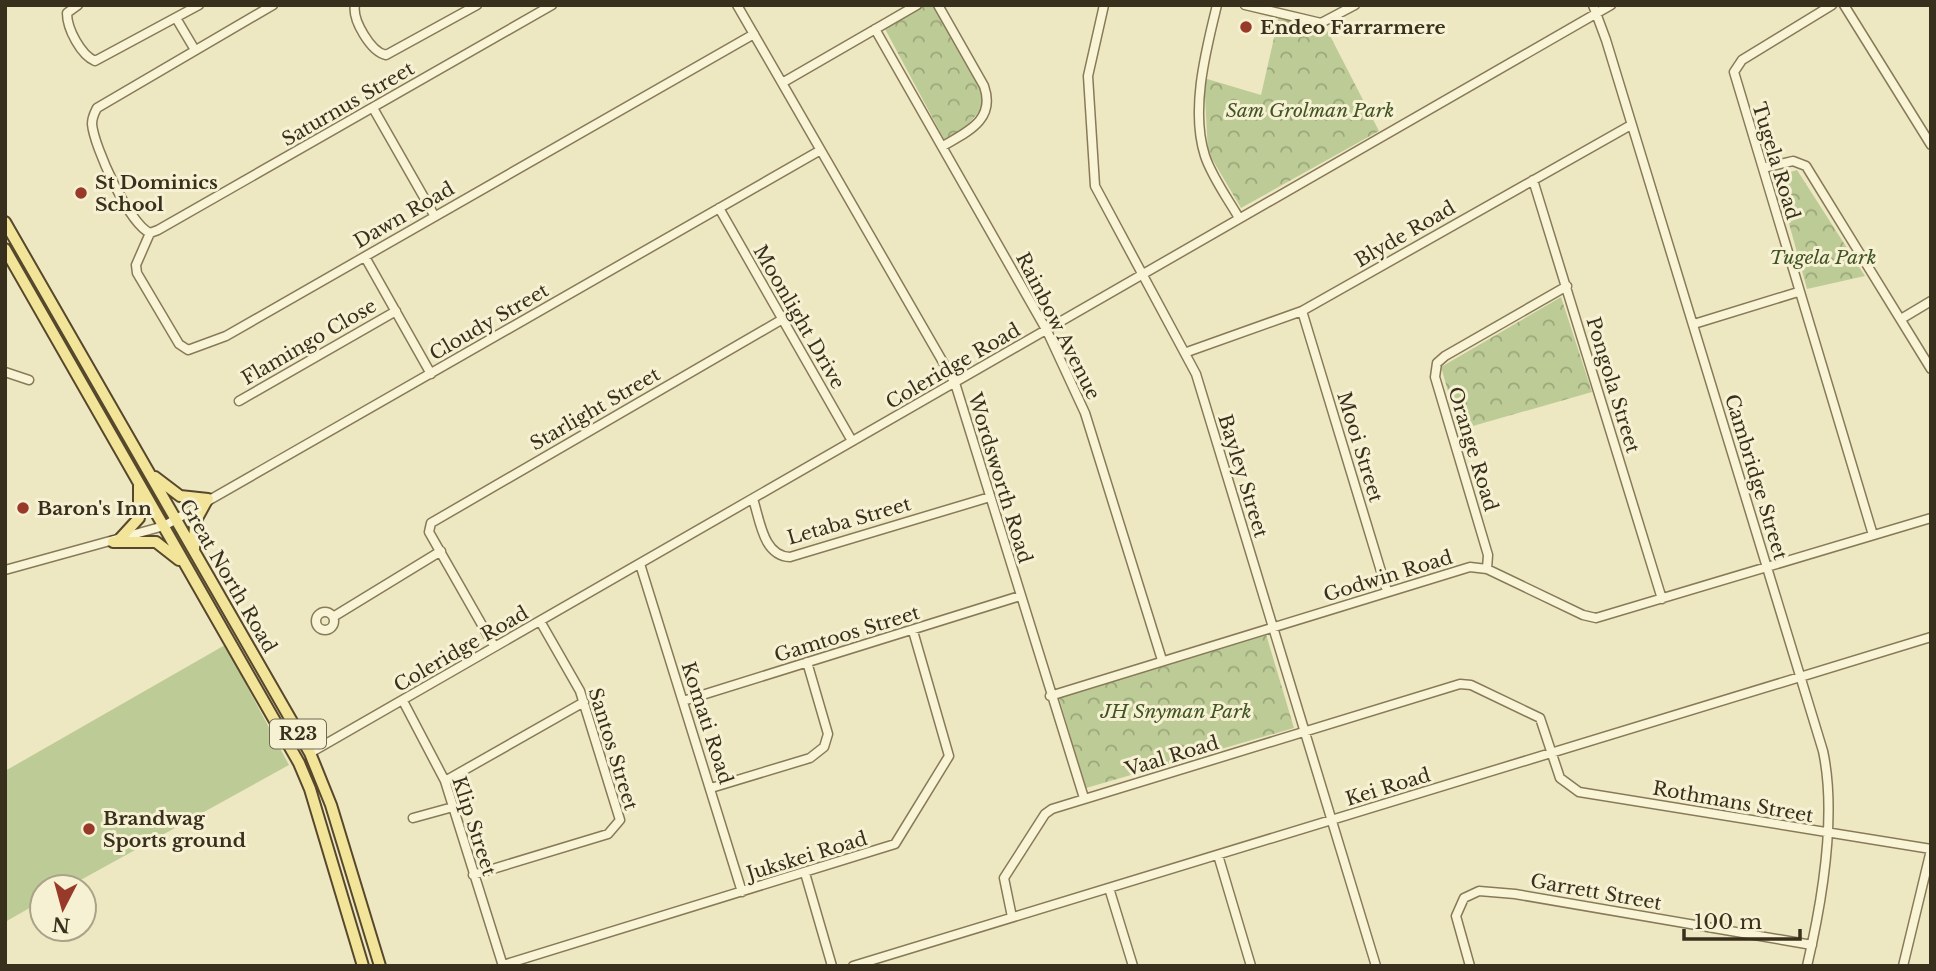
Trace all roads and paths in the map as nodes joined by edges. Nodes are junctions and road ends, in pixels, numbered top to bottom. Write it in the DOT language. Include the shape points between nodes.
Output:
graph roads {
  1 [pos="78,5"];
  2 [pos="199,5"];
  3 [pos="273,5"];
  4 [pos="355,5"];
  5 [pos="477,5"];
  6 [pos="552,5"];
  7 [pos="737,5"];
  8 [pos="916,5"];
  9 [pos="938,5"];
  10 [pos="1104,5"];
  11 [pos="1217,5"];
  12 [pos="1245,5"];
  13 [pos="1355,5"];
  14 [pos="1611,5"];
  15 [pos="1832,5"];
  16 [pos="1844,5"];
  17 [pos="1595,9"];
  18 [pos="176,18"];
  19 [pos="875,29"];
  20 [pos="754,34"];
  21 [pos="195,50"];
  22 [pos="782,83"];
  23 [pos="373,108"];
  24 [pos="1631,125"];
  25 [pos="1931,145"];
  26 [pos="943,146"];
  27 [pos="819,151"];
  28 [pos="1763,168"];
  29 [pos="1533,180"];
  30 [pos="719,208"];
  31 [pos="434,215"];
  32 [pos="1239,218"];
  33 [pos="5,222"];
  34 [pos="154,232"];
  35 [pos="5,249"];
  36 [pos="365,257"];
  37 [pos="1144,273"];
  38 [pos="1567,286"];
  39 [pos="1798,292"];
  40 [pos="1931,301"];
  41 [pos="1302,311"];
  42 [pos="396,312"];
  43 [pos="1902,319"];
  44 [pos="781,320"];
  45 [pos="1694,324"];
  46 [pos="1046,331"];
  47 [pos="1187,352"];
  48 [pos="1931,369"];
  49 [pos="5,372"];
  50 [pos="431,374"];
  51 [pos="29,380"];
  52 [pos="955,383"];
  53 [pos="106,396"];
  54 [pos="239,401"];
  55 [pos="93,404"];
  56 [pos="852,441"];
  57 [pos="150,473"];
  58 [pos="139,482"];
  59 [pos="990,497"];
  60 [pos="208,499"];
  61 [pos="753,499"];
  62 [pos="1931,518"];
  63 [pos="175,520"];
  64 [pos="164,526"];
  65 [pos="1873,535"];
  66 [pos="116,542"];
  67 [pos="441,551"];
  68 [pos="194,552"];
  69 [pos="640,564"];
  70 [pos="1767,568"];
  71 [pos="189,569"];
  72 [pos="1487,569"];
  73 [pos="5,570"];
  74 [pos="1387,591"];
  75 [pos="1020,596"];
  76 [pos="1662,599"];
  77 [pos="333,617"];
  78 [pos="540,621"];
  79 [pos="1273,628"];
  80 [pos="913,631"];
  81 [pos="1931,637"];
  82 [pos="494,646"];
  83 [pos="1162,660"];
  84 [pos="807,662"];
  85 [pos="1801,677"];
  86 [pos="1050,696"];
  87 [pos="403,701"];
  88 [pos="683,701"];
  89 [pos="584,702"];
  90 [pos="1306,732"];
  91 [pos="310,753"];
  92 [pos="1552,753"];
  93 [pos="445,781"];
  94 [pos="711,788"];
  95 [pos="1084,798"];
  96 [pos="453,807"];
  97 [pos="413,818"];
  98 [pos="1333,820"];
  99 [pos="1826,834"];
  100 [pos="1931,849"];
  101 [pos="1217,855"];
  102 [pos="805,873"];
  103 [pos="473,875"];
  104 [pos="1109,888"];
  105 [pos="742,892"];
  106 [pos="1012,917"];
  107 [pos="1812,945"];
  108 [pos="503,965"];
  109 [pos="363,966"];
  110 [pos="380,966"];
  111 [pos="832,966"];
  112 [pos="853,966"];
  113 [pos="1133,966"];
  114 [pos="1251,966"];
  115 [pos="1376,966"];
  116 [pos="1471,966"];
  117 [pos="1807,966"];
  118 [pos="1903,966"];
  1 -- 18 [label="street" via="67,13 68,22 84,54 95,61"];
  2 -- 18 [label="street"];
  3 -- 21 [label="street"];
  4 -- 5 [label="street" via="354,14 374,50 386,55"];
  6 -- 23 [label="street, Saturnus Street"];
  7 -- 20 [label="street, Wordsworth Road"];
  8 -- 19 [label="street"];
  9 -- 26 [label="street" via="984,86 987,100 979,124"];
  10 -- 37 [label="street, Bayley Street" via="1088,76 1095,186"];
  11 -- 32 [label="street" via="1200,87 1203,144 1205,158"];
  12 -- 13 [label="street" via="1321,23"];
  14 -- 17 [label="street, Coleridge Road"];
  15 -- 28 [label="street, Tugela Road" via="1735,68"];
  16 -- 25 [label="street"];
  17 -- 24 [label="street, Cambridge Street"];
  17 -- 32 [label="street, Coleridge Road"];
  18 -- 21 [label="street"];
  19 -- 22 [label="street"];
  19 -- 26 [label="street, Rainbow Avenue"];
  20 -- 22 [label="street, Wordsworth Road"];
  20 -- 31 [label="street, Dawn Road"];
  21 -- 34 [label="street" via="100,104 92,117 115,185 138,226"];
  22 -- 27 [label="street, Wordsworth Road"];
  23 -- 31 [label="street"];
  23 -- 34 [label="street, Saturnus Street"];
  24 -- 29 [label="street, Blyde Road"];
  24 -- 45 [label="street, Cambridge Street"];
  26 -- 46 [label="street, Rainbow Avenue"];
  27 -- 30 [label="street, Cloudy Street"];
  27 -- 52 [label="street, Wordsworth Road"];
  28 -- 39 [label="street, Tugela Road"];
  28 -- 43 [label="street" via="1793,161 1806,166"];
  29 -- 38 [label="street, Pongola Street"];
  29 -- 41 [label="street, Blyde Road"];
  30 -- 44 [label="street, Moonlight Drive"];
  30 -- 50 [label="street, Cloudy Street"];
  31 -- 36 [label="street, Dawn Road"];
  32 -- 37 [label="street, Coleridge Road"];
  33 -- 53 [label="main road, Great North Road / R23"];
  34 -- 36 [label="street, Dawn Road" via="136,271 186,351 226,336"];
  35 -- 55 [label="main road, Great North Road / R23"];
  36 -- 42 [label="street"];
  37 -- 46 [label="street, Coleridge Road"];
  37 -- 47 [label="street, Bayley Street"];
  38 -- 72 [label="street, Orange Road" via="1445,356 1436,367 1435,377 1488,555"];
  38 -- 76 [label="street, Pongola Street"];
  39 -- 45 [label="street"];
  39 -- 65 [label="street, Tugela Road"];
  40 -- 43 [label="street"];
  41 -- 47 [label="street, Blyde Road"];
  41 -- 74 [label="street, Mooi Street"];
  42 -- 50 [label="street"];
  42 -- 54 [label="street, Flamingo Close"];
  43 -- 48 [label="street"];
  44 -- 56 [label="street, Moonlight Drive"];
  44 -- 67 [label="street, Starlight Street" via="439,516 427,528"];
  45 -- 70 [label="street, Cambridge Street"];
  46 -- 52 [label="street, Coleridge Road"];
  46 -- 83 [label="street, Rainbow Avenue" via="1090,425"];
  47 -- 79 [label="street, Bayley Street"];
  49 -- 51 [label="street"];
  50 -- 60 [label="street, Cloudy Street"];
  52 -- 56 [label="street, Coleridge Road"];
  52 -- 59 [label="street, Wordsworth Road"];
  53 -- 55 [label="main road"];
  53 -- 57 [label="main road, Great North Road / R23"];
  55 -- 58 [label="main road, Great North Road / R23"];
  56 -- 61 [label="street, Coleridge Road"];
  57 -- 60 [label="main road" via="180,496"];
  57 -- 63 [label="main road, Great North Road / R23"];
  58 -- 64 [label="main road, Great North Road / R23"];
  58 -- 66 [label="main road" via="139,518"];
  59 -- 61 [label="street, Letaba Street" via="790,557 770,549"];
  59 -- 75 [label="street, Wordsworth Road"];
  60 -- 63 [label="street, Cloudy Street"];
  60 -- 68 [label="main road" via="194,528"];
  61 -- 69 [label="street, Coleridge Road"];
  62 -- 65 [label="street"];
  63 -- 64 [label="street, Cloudy Street"];
  63 -- 68 [label="main road, Great North Road / R23"];
  64 -- 66 [label="street, Cloudy Street"];
  64 -- 71 [label="main road, Great North Road / R23"];
  65 -- 70 [label="street"];
  66 -- 71 [label="main road" via="156,542"];
  66 -- 73 [label="street, Cloudy Street"];
  67 -- 77 [label="street"];
  67 -- 82 [label="street"];
  68 -- 91 [label="main road, Great North Road / R23"];
  69 -- 78 [label="street, Coleridge Road"];
  69 -- 88 [label="street, Komati Road"];
  70 -- 76 [label="street"];
  70 -- 85 [label="street, Cambridge Street"];
  71 -- 109 [label="main road, Great North Road / R23" via="304,774"];
  72 -- 74 [label="street, Godwin Road" via="1470,567"];
  72 -- 76 [label="street" via="1591,618"];
  74 -- 79 [label="street, Godwin Road"];
  75 -- 80 [label="street, Gamtoos Street"];
  75 -- 86 [label="street, Wordsworth Road"];
  78 -- 82 [label="street, Coleridge Road"];
  78 -- 89 [label="street, Santos Street"];
  79 -- 83 [label="street, Godwin Road"];
  79 -- 90 [label="street, Bayley Street"];
  80 -- 84 [label="street, Gamtoos Street"];
  80 -- 102 [label="street, Jukskei Road" via="948,744 948,762 895,844"];
  81 -- 85 [label="street, Kei Road"];
  82 -- 87 [label="street, Coleridge Road"];
  83 -- 86 [label="street, Godwin Road"];
  84 -- 88 [label="street, Gamtoos Street"];
  84 -- 94 [label="street" via="828,734 824,747 810,758"];
  85 -- 92 [label="street, Kei Road"];
  85 -- 99 [label="street, Cambridge Street" via="1825,757"];
  86 -- 95 [label="street, Wordsworth Road"];
  87 -- 91 [label="street, Coleridge Road"];
  87 -- 93 [label="street, Klip Street"];
  88 -- 94 [label="street, Komati Road"];
  89 -- 93 [label="street"];
  89 -- 103 [label="street, Santos Street" via="620,814 617,827 608,834"];
  90 -- 92 [label="street, Vaal Road" via="1463,684 1540,718"];
  90 -- 95 [label="street, Vaal Road"];
  90 -- 98 [label="street, Bayley Street"];
  91 -- 110 [label="main road, Great North Road / R23" via="331,805"];
  92 -- 98 [label="street, Kei Road"];
  92 -- 99 [label="street, Rothmans Street" via="1560,778 1579,792"];
  93 -- 96 [label="street, Klip Street"];
  94 -- 105 [label="street, Komati Road"];
  95 -- 106 [label="street, Vaal Road" via="1045,814 1006,874 1004,891"];
  96 -- 97 [label="street"];
  96 -- 103 [label="street, Klip Street"];
  98 -- 101 [label="street, Kei Road"];
  98 -- 115 [label="street, Bayley Street"];
  99 -- 100 [label="street, Rothmans Street"];
  99 -- 107 [label="street, Cambridge Street"];
  100 -- 118 [label="street"];
  101 -- 104 [label="street, Kei Road"];
  101 -- 114 [label="street"];
  102 -- 105 [label="street, Jukskei Road"];
  102 -- 111 [label="street"];
  103 -- 108 [label="street, Klip Street"];
  104 -- 106 [label="street, Kei Road"];
  104 -- 113 [label="street"];
  105 -- 108 [label="street, Jukskei Road"];
  106 -- 112 [label="street, Kei Road"];
  107 -- 116 [label="street, Garrett Street" via="1492,891 1469,894 1460,902 1457,921"];
  107 -- 117 [label="street, Cambridge Street"];
}
